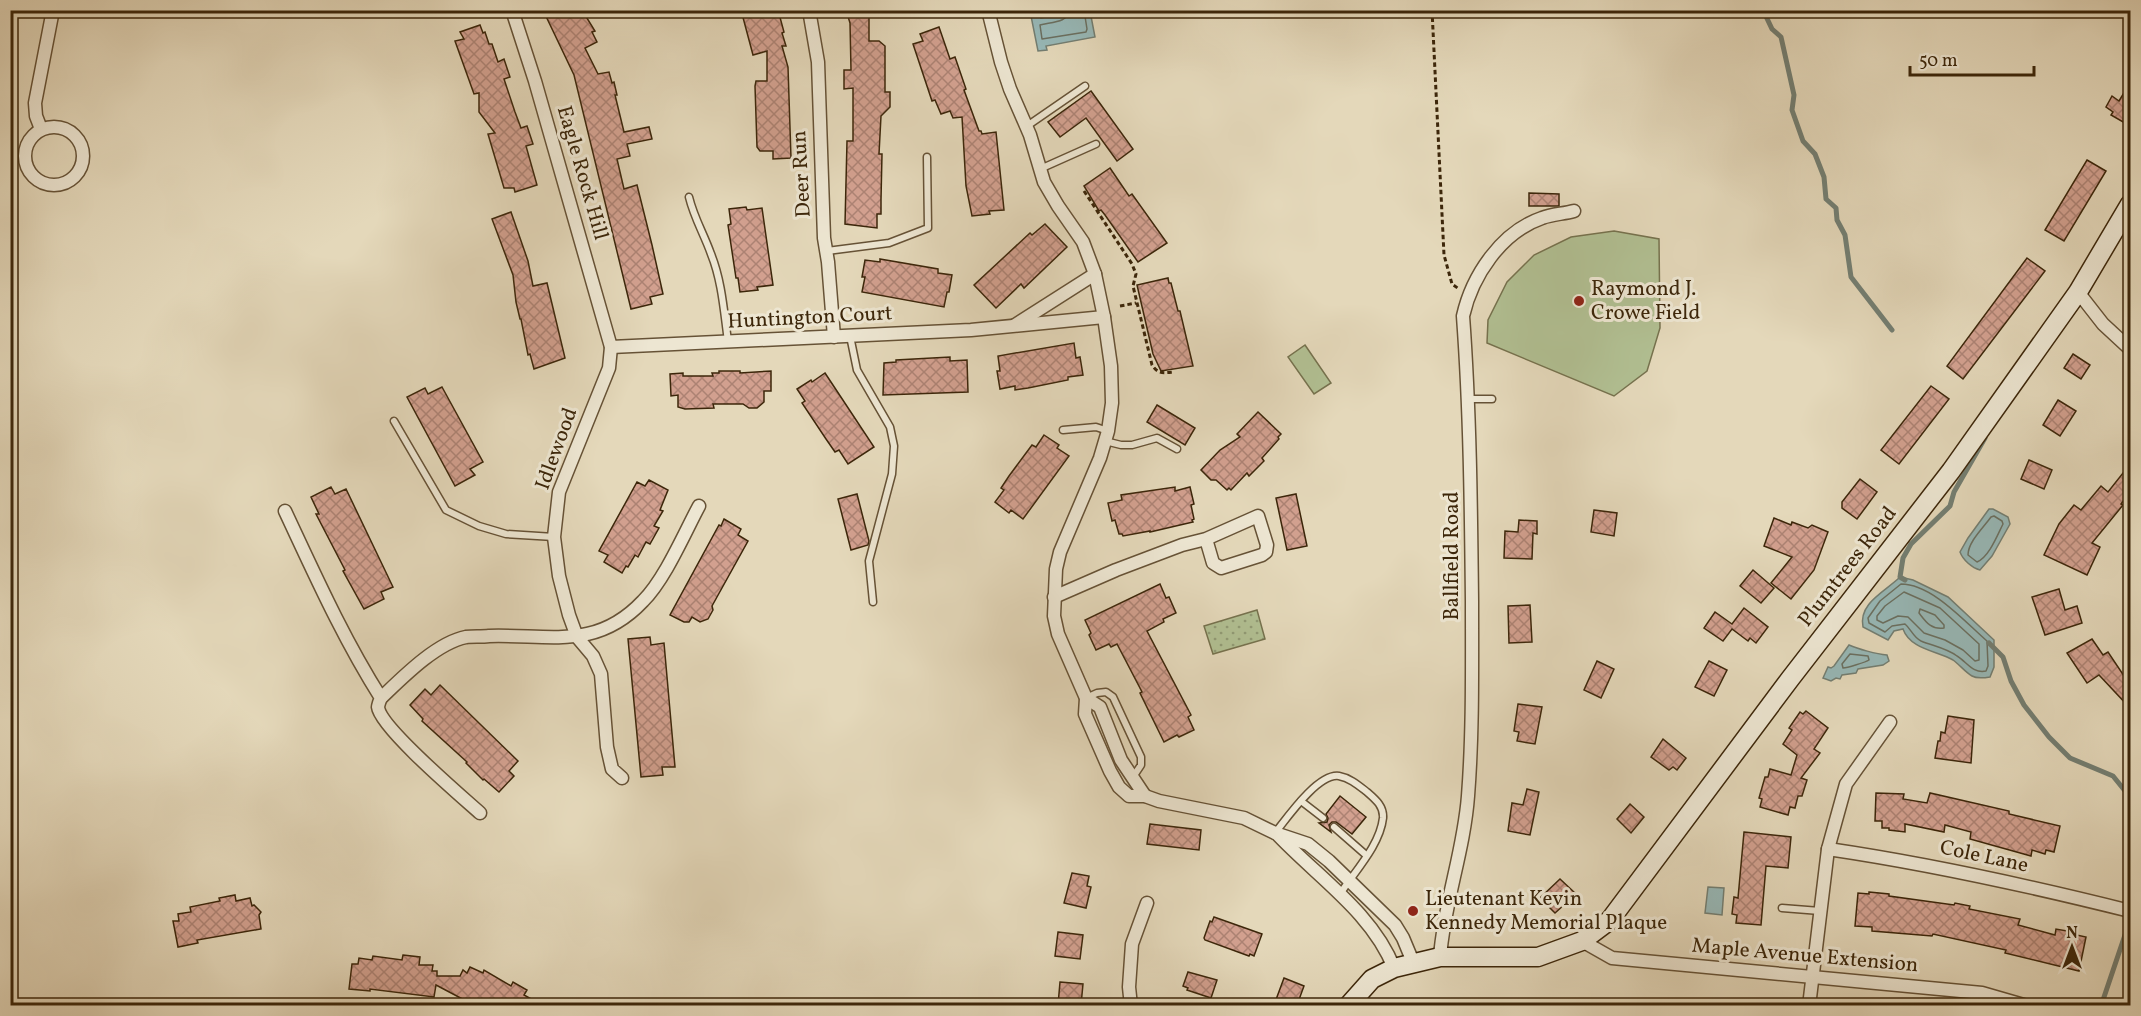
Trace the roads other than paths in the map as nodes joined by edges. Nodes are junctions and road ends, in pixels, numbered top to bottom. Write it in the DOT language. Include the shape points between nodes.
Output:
graph roads {
  1 [pos="53,10"];
  2 [pos="512,10"];
  3 [pos="809,10"];
  4 [pos="988,10"];
  5 [pos="1085,86"];
  6 [pos="1026,126"];
  7 [pos="41,129"];
  8 [pos="1096,144"];
  9 [pos="927,157"];
  10 [pos="1040,169"];
  11 [pos="689,198"];
  12 [pos="2130,204"];
  13 [pos="1574,211"];
  14 [pos="826,251"];
  15 [pos="1095,274"];
  16 [pos="2078,292"];
  17 [pos="1104,317"];
  18 [pos="1011,327"];
  19 [pos="850,336"];
  20 [pos="834,337"];
  21 [pos="728,341"];
  22 [pos="611,347"];
  23 [pos="2130,350"];
  24 [pos="1469,399"];
  25 [pos="1491,399"];
  26 [pos="394,421"];
  27 [pos="1063,430"];
  28 [pos="1107,436"];
  29 [pos="1176,449"];
  30 [pos="699,506"];
  31 [pos="285,511"];
  32 [pos="554,537"];
  33 [pos="1206,538"];
  34 [pos="1054,597"];
  35 [pos="873,602"];
  36 [pos="577,637"];
  37 [pos="381,698"];
  38 [pos="1086,698"];
  39 [pos="1890,722"];
  40 [pos="1133,777"];
  41 [pos="622,778"];
  42 [pos="1145,796"];
  43 [pos="1301,801"];
  44 [pos="480,813"];
  45 [pos="1323,818"];
  46 [pos="1334,827"];
  47 [pos="1275,833"];
  48 [pos="1828,849"];
  49 [pos="1366,855"];
  50 [pos="1349,880"];
  51 [pos="1339,894"];
  52 [pos="1147,903"];
  53 [pos="1782,908"];
  54 [pos="1820,911"];
  55 [pos="2130,911"];
  56 [pos="1581,941"];
  57 [pos="1440,957"];
  58 [pos="1413,962"];
  59 [pos="1394,968"];
  60 [pos="1812,976"];
  61 [pos="1131,1005"];
  62 [pos="1348,1005"];
  63 [pos="1809,1005"];
  64 [pos="2027,1005"];
  1 -- 7 [label="street" via="35,104"];
  2 -- 22 [label="street, Eagle Rock Hill"];
  3 -- 14 [label="street, Deer Run" via="818,62"];
  4 -- 6 [label="street" via="1001,62"];
  5 -- 6 [label="lane"];
  6 -- 10 [label="street"];
  7 -- 7 [label="street" via="28,143 28,170 50,185 68,182 81,167 82,147 70,132 61,128"];
  8 -- 10 [label="lane"];
  9 -- 14 [label="lane" via="928,228 889,243"];
  10 -- 15 [label="street" via="1058,206 1083,242"];
  11 -- 21 [label="lane" via="712,256"];
  12 -- 16 [label="main road, Plumtrees Road"];
  13 -- 24 [label="street, Ballfield Road" via="1543,217 1524,226 1482,269 1468,295 1463,316"];
  14 -- 20 [label="street, Deer Run"];
  15 -- 17 [label="street"];
  15 -- 18 [label="street, Huntington Court"];
  16 -- 23 [label="street"];
  16 -- 56 [label="main road, Plumtrees Road" via="1950,471 1610,920"];
  17 -- 18 [label="street, Huntington Court"];
  17 -- 28 [label="street" via="1112,403"];
  18 -- 19 [label="street, Huntington Court"];
  19 -- 20 [label="street, Huntington Court"];
  19 -- 35 [label="lane" via="857,370 890,427 894,446 892,474 869,561"];
  20 -- 21 [label="street, Huntington Court"];
  21 -- 22 [label="street, Huntington Court"];
  22 -- 32 [label="street, Idlewood" via="609,368 559,492"];
  24 -- 25 [label="lane"];
  24 -- 57 [label="street, Ballfield Road" via="1470,776 1465,830"];
  26 -- 32 [label="lane" via="446,510 506,534"];
  27 -- 28 [label="lane" via="1096,427"];
  28 -- 29 [label="lane" via="1121,445 1157,438"];
  28 -- 34 [label="street" via="1060,552"];
  30 -- 36 [label="street" via="644,601 601,632"];
  31 -- 37 [label="street" via="330,609"];
  32 -- 36 [label="street, Idlewood" via="561,586"];
  33 -- 33 [label="street" via="1258,516 1266,552 1221,568 1213,563"];
  33 -- 34 [label="street"];
  34 -- 38 [label="street" via="1058,634"];
  36 -- 37 [label="street" via="465,637 432,652"];
  36 -- 41 [label="street, Idlewood" via="601,674 607,747 612,769"];
  37 -- 44 [label="street" via="378,707 383,719 423,762"];
  38 -- 40 [label="street" via="1100,707"];
  38 -- 40 [label="lane" via="1107,692 1113,697 1141,757"];
  38 -- 42 [label="street" via="1085,714 1119,787 1129,796"];
  39 -- 48 [label="street" via="1846,784"];
  40 -- 42 [label="street"];
  42 -- 47 [label="street" via="1244,818"];
  43 -- 45 [label="lane"];
  43 -- 47 [label="lane"];
  43 -- 49 [label="lane" via="1324,779 1337,776 1354,782 1378,801 1383,814 1381,829"];
  46 -- 49 [label="lane"];
  47 -- 50 [label="street" via="1308,844"];
  47 -- 51 [label="street"];
  48 -- 54 [label="street"];
  48 -- 55 [label="street, Cole Lane" via="1913,862"];
  49 -- 50 [label="lane"];
  50 -- 51 [label="lane"];
  50 -- 58 [label="street" via="1395,925"];
  51 -- 59 [label="street" via="1378,936"];
  52 -- 61 [label="street" via="1132,944"];
  53 -- 54 [label="lane"];
  54 -- 60 [label="street"];
  56 -- 57 [label="main road, Plumtrees Road" via="1538,957"];
  56 -- 60 [label="street, Maple Avenue Extension" via="1612,958"];
  57 -- 58 [label="main road, Plumtrees Road"];
  58 -- 59 [label="main road, Plumtrees Road"];
  59 -- 62 [label="main road, Plumtrees Road" via="1372,980"];
  60 -- 63 [label="street"];
  60 -- 64 [label="street, Maple Avenue Extension" via="1982,993"];
}
